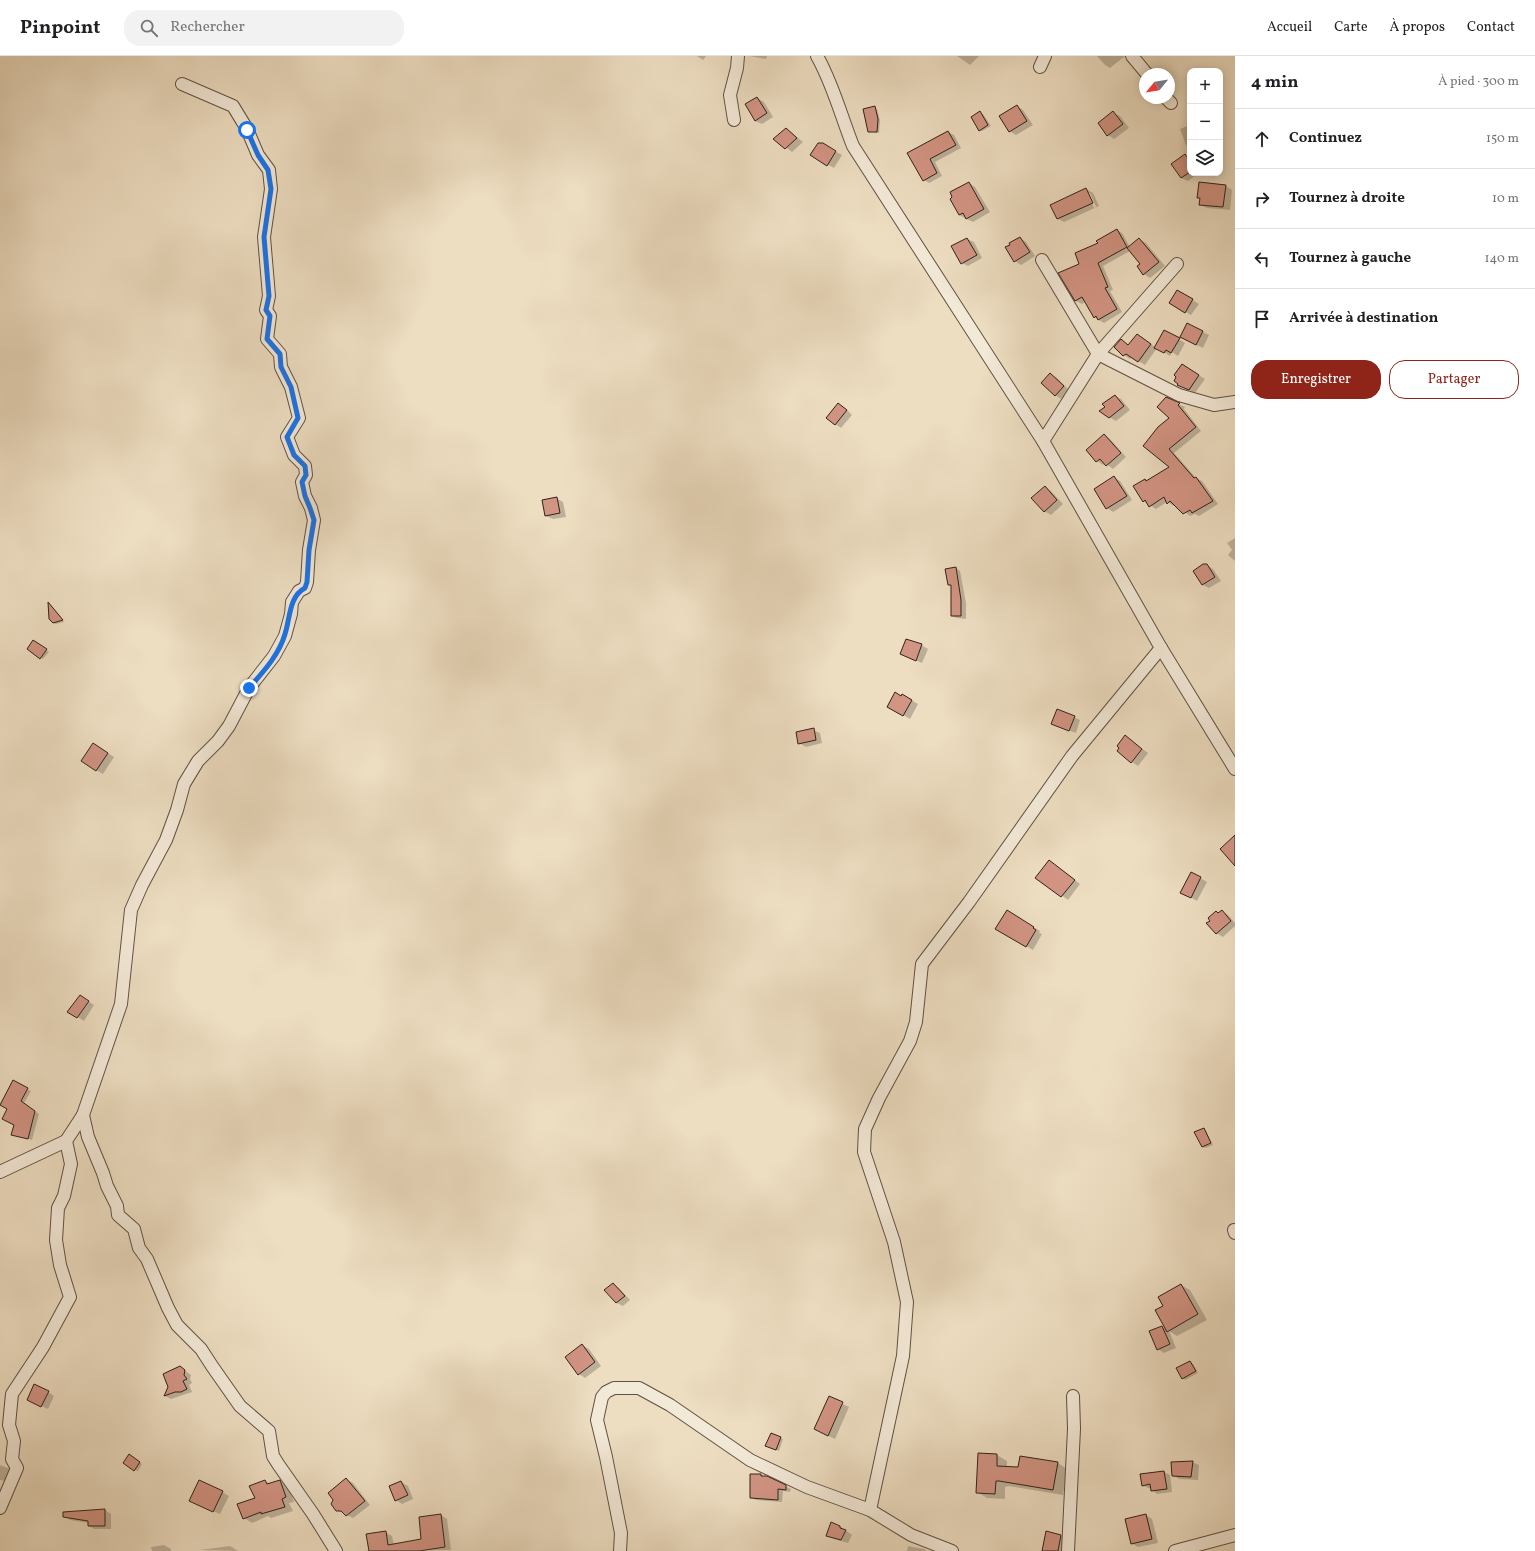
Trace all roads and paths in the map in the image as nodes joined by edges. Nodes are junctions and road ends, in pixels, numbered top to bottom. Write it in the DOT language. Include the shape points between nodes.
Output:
graph roads {
  1 [pos="738,56"];
  2 [pos="817,56"];
  3 [pos="1132,56"];
  4 [pos="1142,68"];
  5 [pos="182,84"];
  6 [pos="734,120"];
  7 [pos="1042,260"];
  8 [pos="1177,264"];
  9 [pos="1098,354"];
  10 [pos="1235,402"];
  11 [pos="1043,441"];
  12 [pos="1161,648"];
  13 [pos="1235,769"];
  14 [pos="83,1115"];
  15 [pos="66,1141"];
  16 [pos="0,1172"];
  17 [pos="1073,1396"];
  18 [pos="0,1508"];
  19 [pos="870,1510"];
  20 [pos="1235,1535"];
  21 [pos="336,1551"];
  22 [pos="620,1551"];
  23 [pos="952,1551"];
  24 [pos="1068,1551"];
  25 [pos="1175,1551"];
  1 -- 6 [label="street" via="730,95"];
  2 -- 11 [label="street" via="834,93 853,146"];
  3 -- 4 [label="street"];
  5 -- 14 [label="street" via="233,106 268,170 271,189 264,237 269,296 266,310 270,316 267,339 280,354 281,367 291,387 298,418 287,437 294,455 305,466 306,475 302,482 314,520 307,582 292,602 285,636 274,656 249,688 218,741 198,761 184,784 166,840 131,910 121,1004"];
  7 -- 9 [label="street"];
  8 -- 9 [label="street"];
  9 -- 10 [label="street" via="1178,395 1214,405"];
  9 -- 11 [label="street"];
  11 -- 12 [label="street"];
  12 -- 13 [label="street"];
  12 -- 19 [label="street" via="1072,756 922,964 916,1022 910,1041 865,1129 864,1152 894,1242 907,1302 903,1356"];
  14 -- 15 [label="street"];
  14 -- 21 [label="street" via="88,1137 118,1214 134,1229 139,1248 147,1259 177,1325 201,1349 240,1406 269,1431 273,1456"];
  15 -- 16 [label="street"];
  15 -- 18 [label="street" via="71,1164 64,1196 58,1208 56,1240 60,1265 70,1297 12,1394 9,1425 14,1441 12,1459 16,1468"];
  17 -- 24 [label="street" via="1074,1430"];
  19 -- 22 [label="street" via="807,1487 750,1460 670,1405 639,1388 614,1388 602,1397 597,1420 621,1533"];
  19 -- 23 [label="street" via="911,1535"];
  20 -- 25 [label="street"];
}
